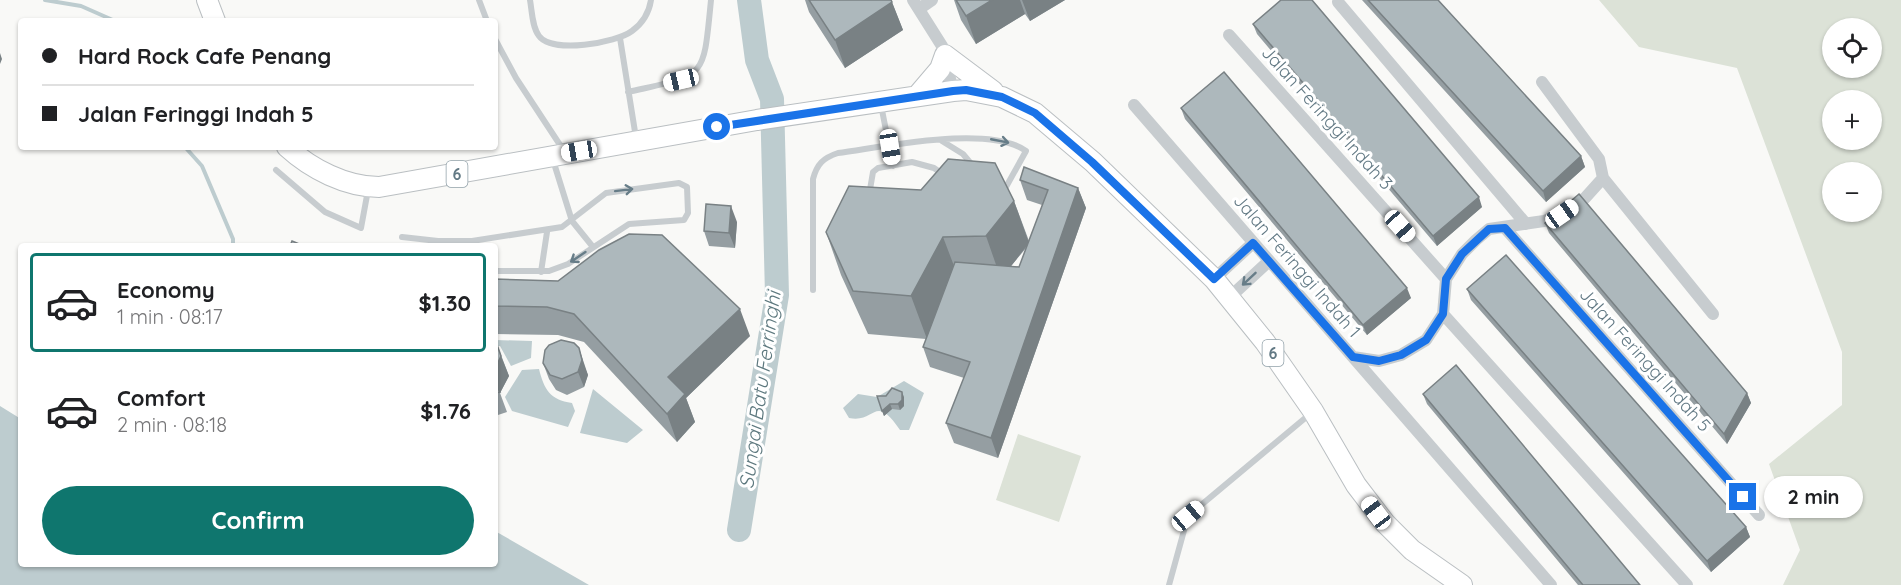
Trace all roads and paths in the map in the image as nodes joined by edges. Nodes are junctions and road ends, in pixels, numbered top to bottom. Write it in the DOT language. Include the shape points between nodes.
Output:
graph roads {
  1 [pos="207,0"];
  2 [pos="478,0"];
  3 [pos="530,0"];
  4 [pos="651,0"];
  5 [pos="711,0"];
  6 [pos="932,0"];
  7 [pos="1338,2"];
  8 [pos="916,4"];
  9 [pos="214,18"];
  10 [pos="486,18"];
  11 [pos="1229,35"];
  12 [pos="620,38"];
  13 [pos="498,46"];
  14 [pos="945,55"];
  15 [pos="1542,82"];
  16 [pos="953,91"];
  17 [pos="628,92"];
  18 [pos="917,96"];
  19 [pos="1002,97"];
  20 [pos="880,102"];
  21 [pos="1134,105"];
  22 [pos="636,141"];
  23 [pos="942,141"];
  24 [pos="890,147"];
  25 [pos="291,150"];
  26 [pos="559,155"];
  27 [pos="893,166"];
  28 [pos="276,170"];
  29 [pos="977,170"];
  30 [pos="1604,178"];
  31 [pos="368,187"];
  32 [pos="991,188"];
  33 [pos="572,221"];
  34 [pos="1526,224"];
  35 [pos="1505,228"];
  36 [pos="546,232"];
  37 [pos="402,237"];
  38 [pos="456,243"];
  39 [pos="479,243"];
  40 [pos="1253,243"];
  41 [pos="593,247"];
  42 [pos="1269,261"];
  43 [pos="498,271"];
  44 [pos="541,272"];
  45 [pos="1214,279"];
  46 [pos="1446,279"];
  47 [pos="813,290"];
  48 [pos="1230,297"];
  49 [pos="1443,314"];
  50 [pos="1713,314"];
  51 [pos="1353,357"];
  52 [pos="1312,411"];
  53 [pos="1759,515"];
  54 [pos="1169,585"];
  55 [pos="1462,585"];
  56 [pos="1551,585"];
  57 [pos="1687,585"];
  1 -- 9 [label="main road"];
  2 -- 10 [label="lane"];
  3 -- 12 [label="lane" via="539,37 550,45"];
  4 -- 12 [label="lane" via="640,24"];
  5 -- 17 [label="lane" via="706,52 696,73"];
  6 -- 8 [label="street"];
  7 -- 34 [label="street"];
  8 -- 14 [label="street"];
  11 -- 46 [label="street, Jalan Feringgi Indah 3"];
  12 -- 17 [label="lane"];
  13 -- 26 [label="lane"];
  14 -- 16 [label="street"];
  14 -- 18 [label="main road" via="940,69"];
  14 -- 19 [label="main road"];
  15 -- 30 [label="street" via="1599,159"];
  16 -- 18 [label="main road, 6"];
  16 -- 19 [label="main road, 6"];
  17 -- 22 [label="lane"];
  18 -- 20 [label="main road, 6"];
  19 -- 45 [label="main road, 6" via="1035,113 1059,133"];
  20 -- 22 [label="main road, 6"];
  20 -- 24 [label="lane"];
  21 -- 40 [label="street, Jalan Feringgi Indah 1"];
  22 -- 26 [label="main road, 6"];
  23 -- 24 [label="lane"];
  23 -- 29 [label="lane" via="963,154"];
  23 -- 32 [label="lane, one-way" via="976,137 1016,144 1026,151 1006,187"];
  24 -- 27 [label="lane"];
  24 -- 47 [label="lane" via="838,153 825,157 816,166"];
  25 -- 31 [label="main road, 6" via="324,172"];
  26 -- 31 [label="main road, 6"];
  26 -- 33 [label="lane"];
  27 -- 27 [label="lane" via="912,162 934,168 951,180 955,201 938,228 872,224 867,207 871,175 878,168"];
  28 -- 31 [label="lane" via="325,212 361,228"];
  30 -- 34 [label="street" via="1562,214"];
  30 -- 50 [label="street"];
  33 -- 36 [label="lane"];
  33 -- 41 [label="lane"];
  33 -- 41 [label="lane, one-way" via="606,193 679,183 687,187 688,213 684,220 629,224"];
  34 -- 35 [label="street"];
  35 -- 46 [label="street" via="1489,229 1476,240"];
  35 -- 53 [label="street, Jalan Feringgi Indah 5"];
  36 -- 39 [label="lane"];
  36 -- 44 [label="lane"];
  37 -- 38 [label="lane"];
  40 -- 42 [label="street, Jalan Feringgi Indah 1"];
  40 -- 45 [label="street"];
  41 -- 44 [label="lane, one-way" via="560,268"];
  42 -- 48 [label="street, one-way"];
  42 -- 51 [label="street, Jalan Feringgi Indah 1"];
  43 -- 44 [label="lane"];
  45 -- 48 [label="main road, 6"];
  46 -- 49 [label="street"];
  48 -- 52 [label="main road, 6"];
  49 -- 51 [label="street" via="1426,340 1401,355 1379,361"];
  49 -- 57 [label="street"];
  51 -- 56 [label="street, Jalan Feringgi Indah 1"];
  52 -- 54 [label="lane" via="1188,516"];
  52 -- 55 [label="main road, 6" via="1356,485 1384,523 1412,550"];
}
